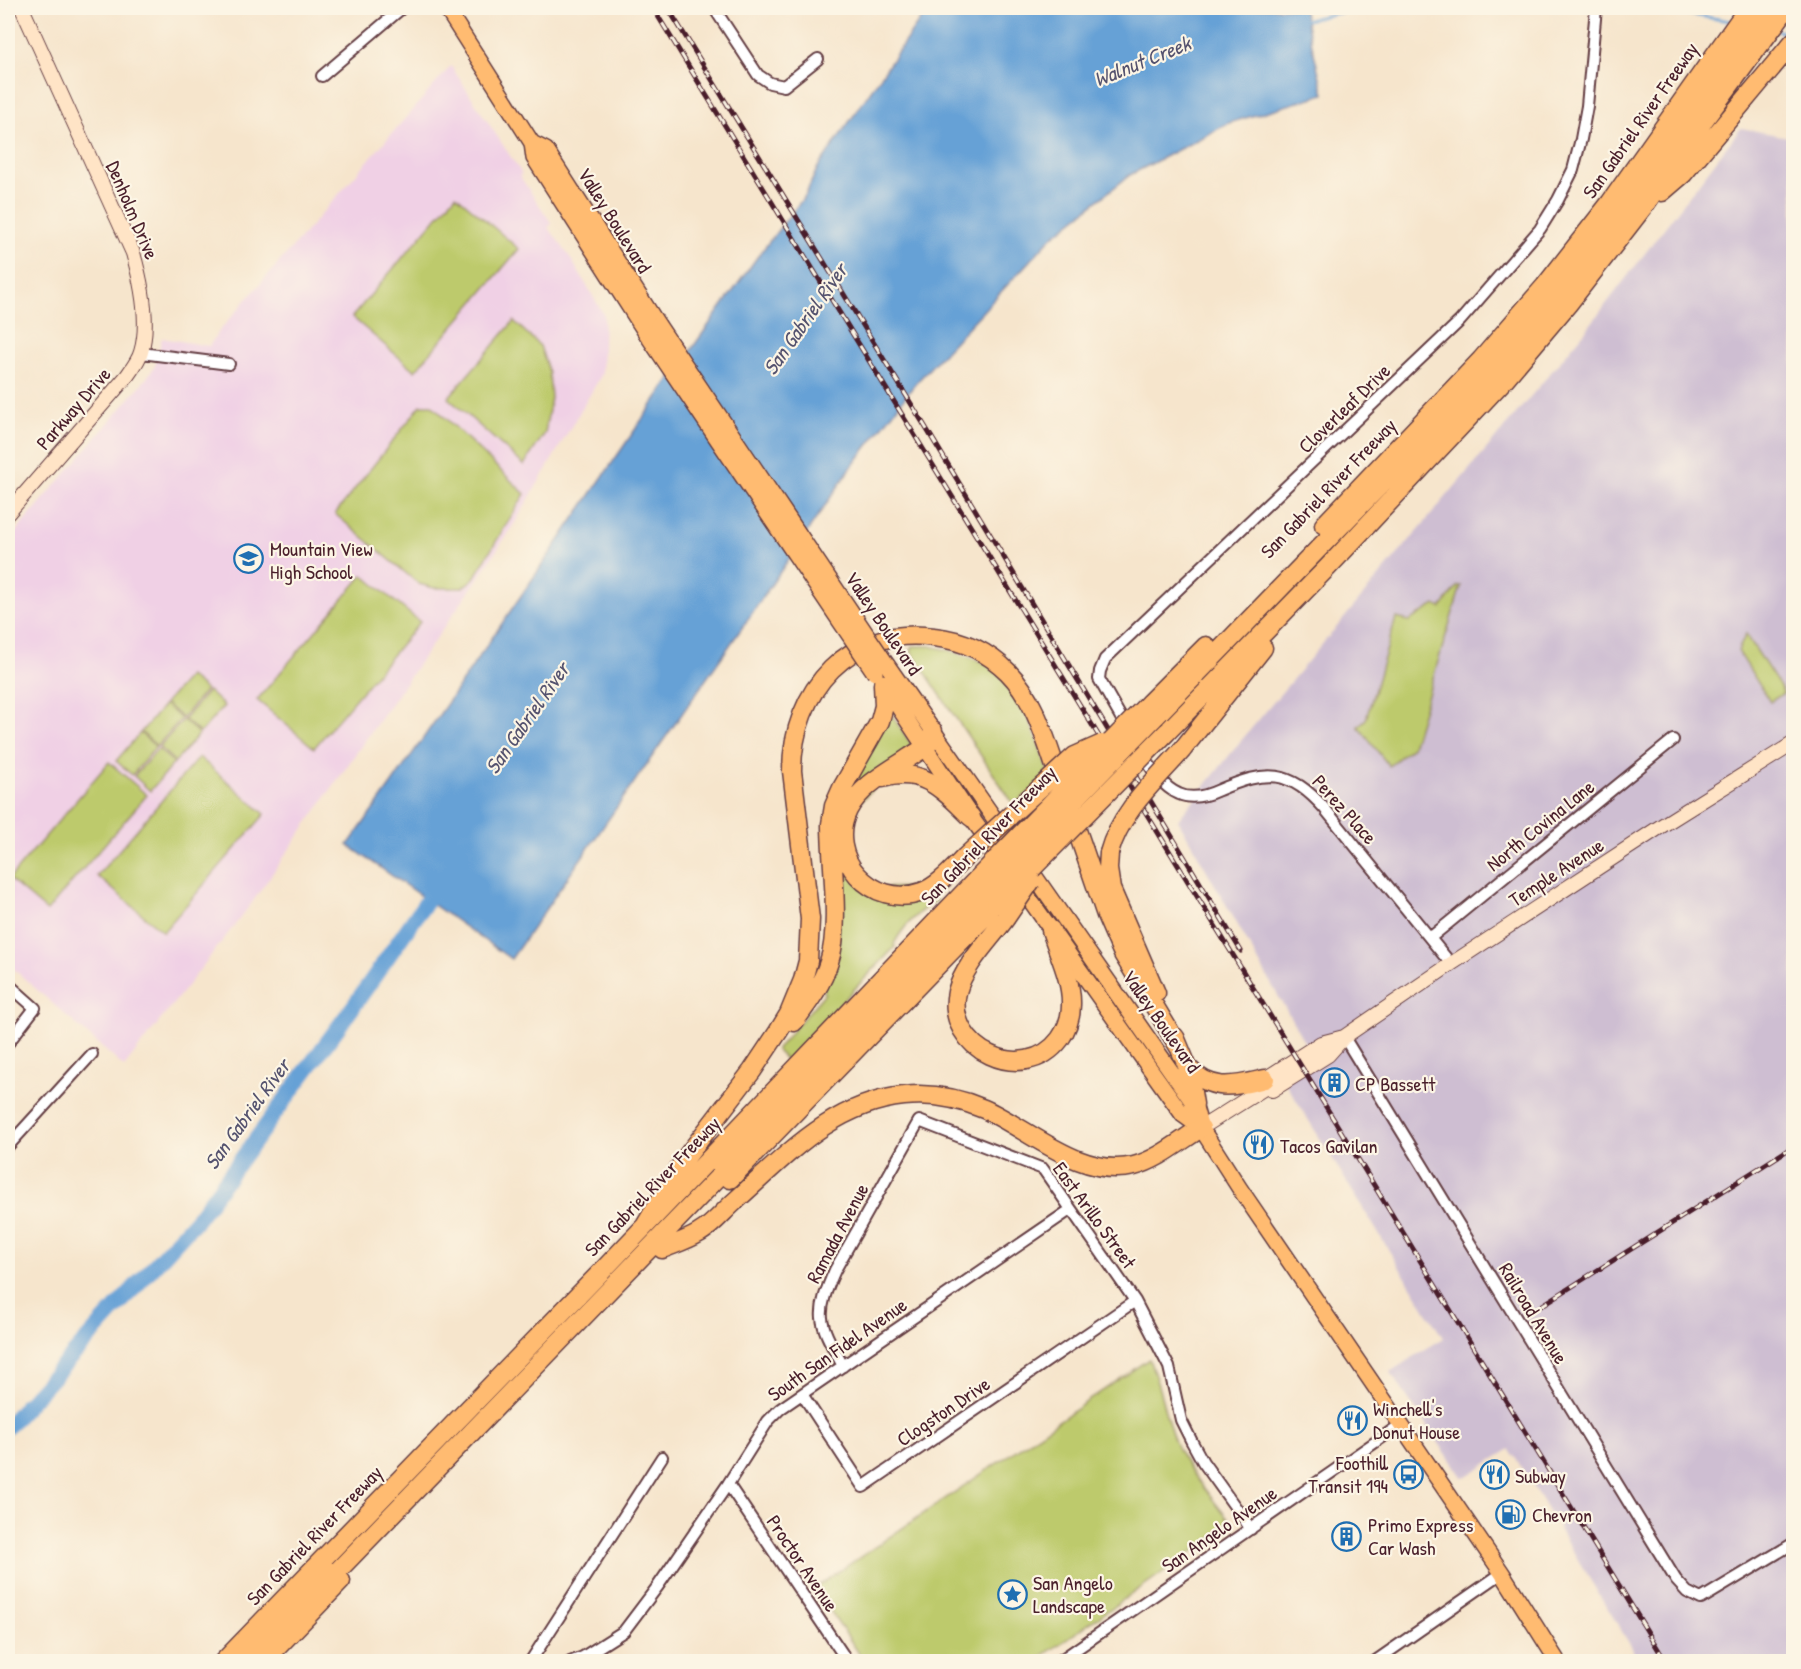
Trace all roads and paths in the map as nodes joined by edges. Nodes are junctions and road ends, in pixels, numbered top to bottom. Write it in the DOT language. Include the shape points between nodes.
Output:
graph roads {
  1 [pos="22,8"];
  2 [pos="402,8"];
  3 [pos="446,8"];
  4 [pos="714,8"];
  5 [pos="1596,8"];
  6 [pos="1748,8"];
  7 [pos="1767,8"];
  8 [pos="1787,8"];
  9 [pos="1794,41"];
  10 [pos="818,59"];
  11 [pos="322,76"];
  12 [pos="1691,118"];
  13 [pos="1644,206"];
  14 [pos="141,353"];
  15 [pos="229,364"];
  16 [pos="8,513"];
  17 [pos="1328,567"];
  18 [pos="882,674"];
  19 [pos="1158,718"];
  20 [pos="929,739"];
  21 [pos="1112,740"];
  22 [pos="1673,740"];
  23 [pos="1794,743"];
  24 [pos="879,779"];
  25 [pos="1170,789"];
  26 [pos="971,817"];
  27 [pos="991,898"];
  28 [pos="1051,930"];
  29 [pos="1430,938"];
  30 [pos="1451,964"];
  31 [pos="8,984"];
  32 [pos="1344,1037"];
  33 [pos="8,1042"];
  34 [pos="1179,1047"];
  35 [pos="92,1054"];
  36 [pos="1188,1068"];
  37 [pos="752,1071"];
  38 [pos="1266,1083"];
  39 [pos="1194,1104"];
  40 [pos="919,1122"];
  41 [pos="1201,1128"];
  42 [pos="8,1146"];
  43 [pos="1070,1210"];
  44 [pos="645,1226"];
  45 [pos="662,1249"];
  46 [pos="617,1275"];
  47 [pos="1135,1301"];
  48 [pos="843,1366"];
  49 [pos="802,1394"];
  50 [pos="1400,1425"];
  51 [pos="663,1457"];
  52 [pos="728,1484"];
  53 [pos="1251,1529"];
  54 [pos="1794,1543"];
  55 [pos="1502,1573"];
  56 [pos="223,1662"];
  57 [pos="240,1662"];
  58 [pos="249,1662"];
  59 [pos="263,1662"];
  60 [pos="530,1662"];
  61 [pos="570,1662"];
  62 [pos="848,1662"];
  63 [pos="1058,1662"];
  64 [pos="1374,1662"];
  65 [pos="1558,1662"];
  1 -- 14 [label="main road, Denholm Drive" via="133,253 142,300"];
  2 -- 11 [label="street"];
  3 -- 18 [label="main road, Valley Boulevard, bridge" via="532,143 534,158"];
  4 -- 10 [label="street" via="758,75 770,83 784,86"];
  5 -- 25 [label="street, Cloverleaf Drive" via="1581,139 1573,170 1540,230 1461,321 1105,659 1100,679 1152,770"];
  6 -- 12 [label="highway, San Gabriel River Freeway"];
  7 -- 12 [label="highway"];
  8 -- 12 [label="highway, San Gabriel River Freeway"];
  9 -- 13 [label="highway" via="1683,174"];
  12 -- 13 [label="highway, San Gabriel River Freeway"];
  12 -- 19 [label="highway, San Gabriel River Freeway" via="1610,203 1481,360 1248,605"];
  12 -- 19 [label="highway" via="1592,258 1498,370"];
  13 -- 17 [label="highway, San Gabriel River Freeway" via="1503,381"];
  14 -- 15 [label="street"];
  14 -- 16 [label="main road, Parkway Drive" via="127,376"];
  17 -- 19 [label="highway, San Gabriel River Freeway"];
  17 -- 34 [label="highway, bridge" via="1131,810 1109,853 1114,897"];
  18 -- 20 [label="main road, Valley Boulevard"];
  18 -- 37 [label="highway" via="884,706 880,721 834,806 834,934 829,962 811,999"];
  19 -- 21 [label="highway, San Gabriel River Freeway, bridge"];
  19 -- 27 [label="highway, bridge"];
  19 -- 27 [label="highway, San Gabriel River Freeway, bridge" via="1058,840"];
  20 -- 24 [label="highway"];
  20 -- 26 [label="main road, Valley Boulevard"];
  20 -- 39 [label="main road, Valley Boulevard"];
  21 -- 24 [label="highway, bridge" via="1075,756 937,883 909,896 886,894 863,882 843,850 843,822 855,799"];
  21 -- 27 [label="highway, San Gabriel River Freeway, bridge"];
  22 -- 29 [label="street, North Covina Lane"];
  23 -- 30 [label="main road, Temple Avenue"];
  24 -- 26 [label="highway" via="901,774 929,781"];
  25 -- 29 [label="street, Perez Place" via="1199,797 1262,776 1284,778 1305,787"];
  26 -- 28 [label="main road, Valley Boulevard"];
  27 -- 28 [label="highway" via="956,1002 959,1024 972,1043 990,1057 1004,1061 1040,1055 1055,1045 1068,1024 1070,992"];
  27 -- 44 [label="highway, San Gabriel River Freeway"];
  27 -- 45 [label="highway, San Gabriel River Freeway"];
  27 -- 46 [label="highway"];
  28 -- 41 [label="main road, Valley Boulevard" via="1184,1115"];
  29 -- 30 [label="street, Perez Place"];
  30 -- 32 [label="main road, Temple Avenue"];
  31 -- 33 [label="street" via="35,1008"];
  32 -- 38 [label="main road, Temple Avenue" via="1321,1043"];
  32 -- 54 [label="street, Railroad Avenue" via="1676,1580 1701,1599"];
  34 -- 36 [label="highway"];
  34 -- 37 [label="highway" via="1123,954 1038,722 1019,685 998,663 969,646 918,635 863,647 837,664 815,688 799,720 792,771 810,942 803,980 789,1014"];
  35 -- 42 [label="street"];
  36 -- 38 [label="highway" via="1217,1085"];
  36 -- 39 [label="highway"];
  37 -- 44 [label="highway" via="684,1160"];
  38 -- 41 [label="main road, Temple Avenue"];
  39 -- 41 [label="main road, Valley Boulevard"];
  40 -- 43 [label="street, East Arillo Street" via="1043,1169"];
  40 -- 48 [label="street, Ramada Avenue" via="823,1296 822,1324"];
  41 -- 45 [label="highway" via="1144,1162 1107,1168 1076,1159 969,1104 927,1095 880,1100 851,1109 816,1130 700,1232"];
  41 -- 50 [label="main road, Valley Boulevard"];
  43 -- 47 [label="street, East Arillo Street"];
  43 -- 48 [label="street, South San Fidel Avenue"];
  44 -- 46 [label="highway, San Gabriel River Freeway"];
  45 -- 46 [label="highway, San Gabriel River Freeway"];
  46 -- 56 [label="highway, San Gabriel River Freeway"];
  46 -- 57 [label="highway"];
  46 -- 58 [label="highway"];
  46 -- 59 [label="highway, San Gabriel River Freeway"];
  47 -- 49 [label="street, Clogston Drive" via="863,1487"];
  47 -- 53 [label="street, East Arillo Street" via="1168,1367 1181,1420 1192,1442"];
  48 -- 49 [label="street, South San Fidel Avenue"];
  49 -- 52 [label="street, South San Fidel Avenue" via="768,1421"];
  50 -- 53 [label="street, San Angelo Avenue"];
  50 -- 55 [label="main road, Valley Boulevard"];
  51 -- 60 [label="street"];
  52 -- 61 [label="street, South San Fidel Avenue" via="624,1631"];
  52 -- 62 [label="street, Proctor Avenue"];
  53 -- 63 [label="street, San Angelo Avenue"];
  55 -- 64 [label="street"];
  55 -- 65 [label="main road, Valley Boulevard"];
}
